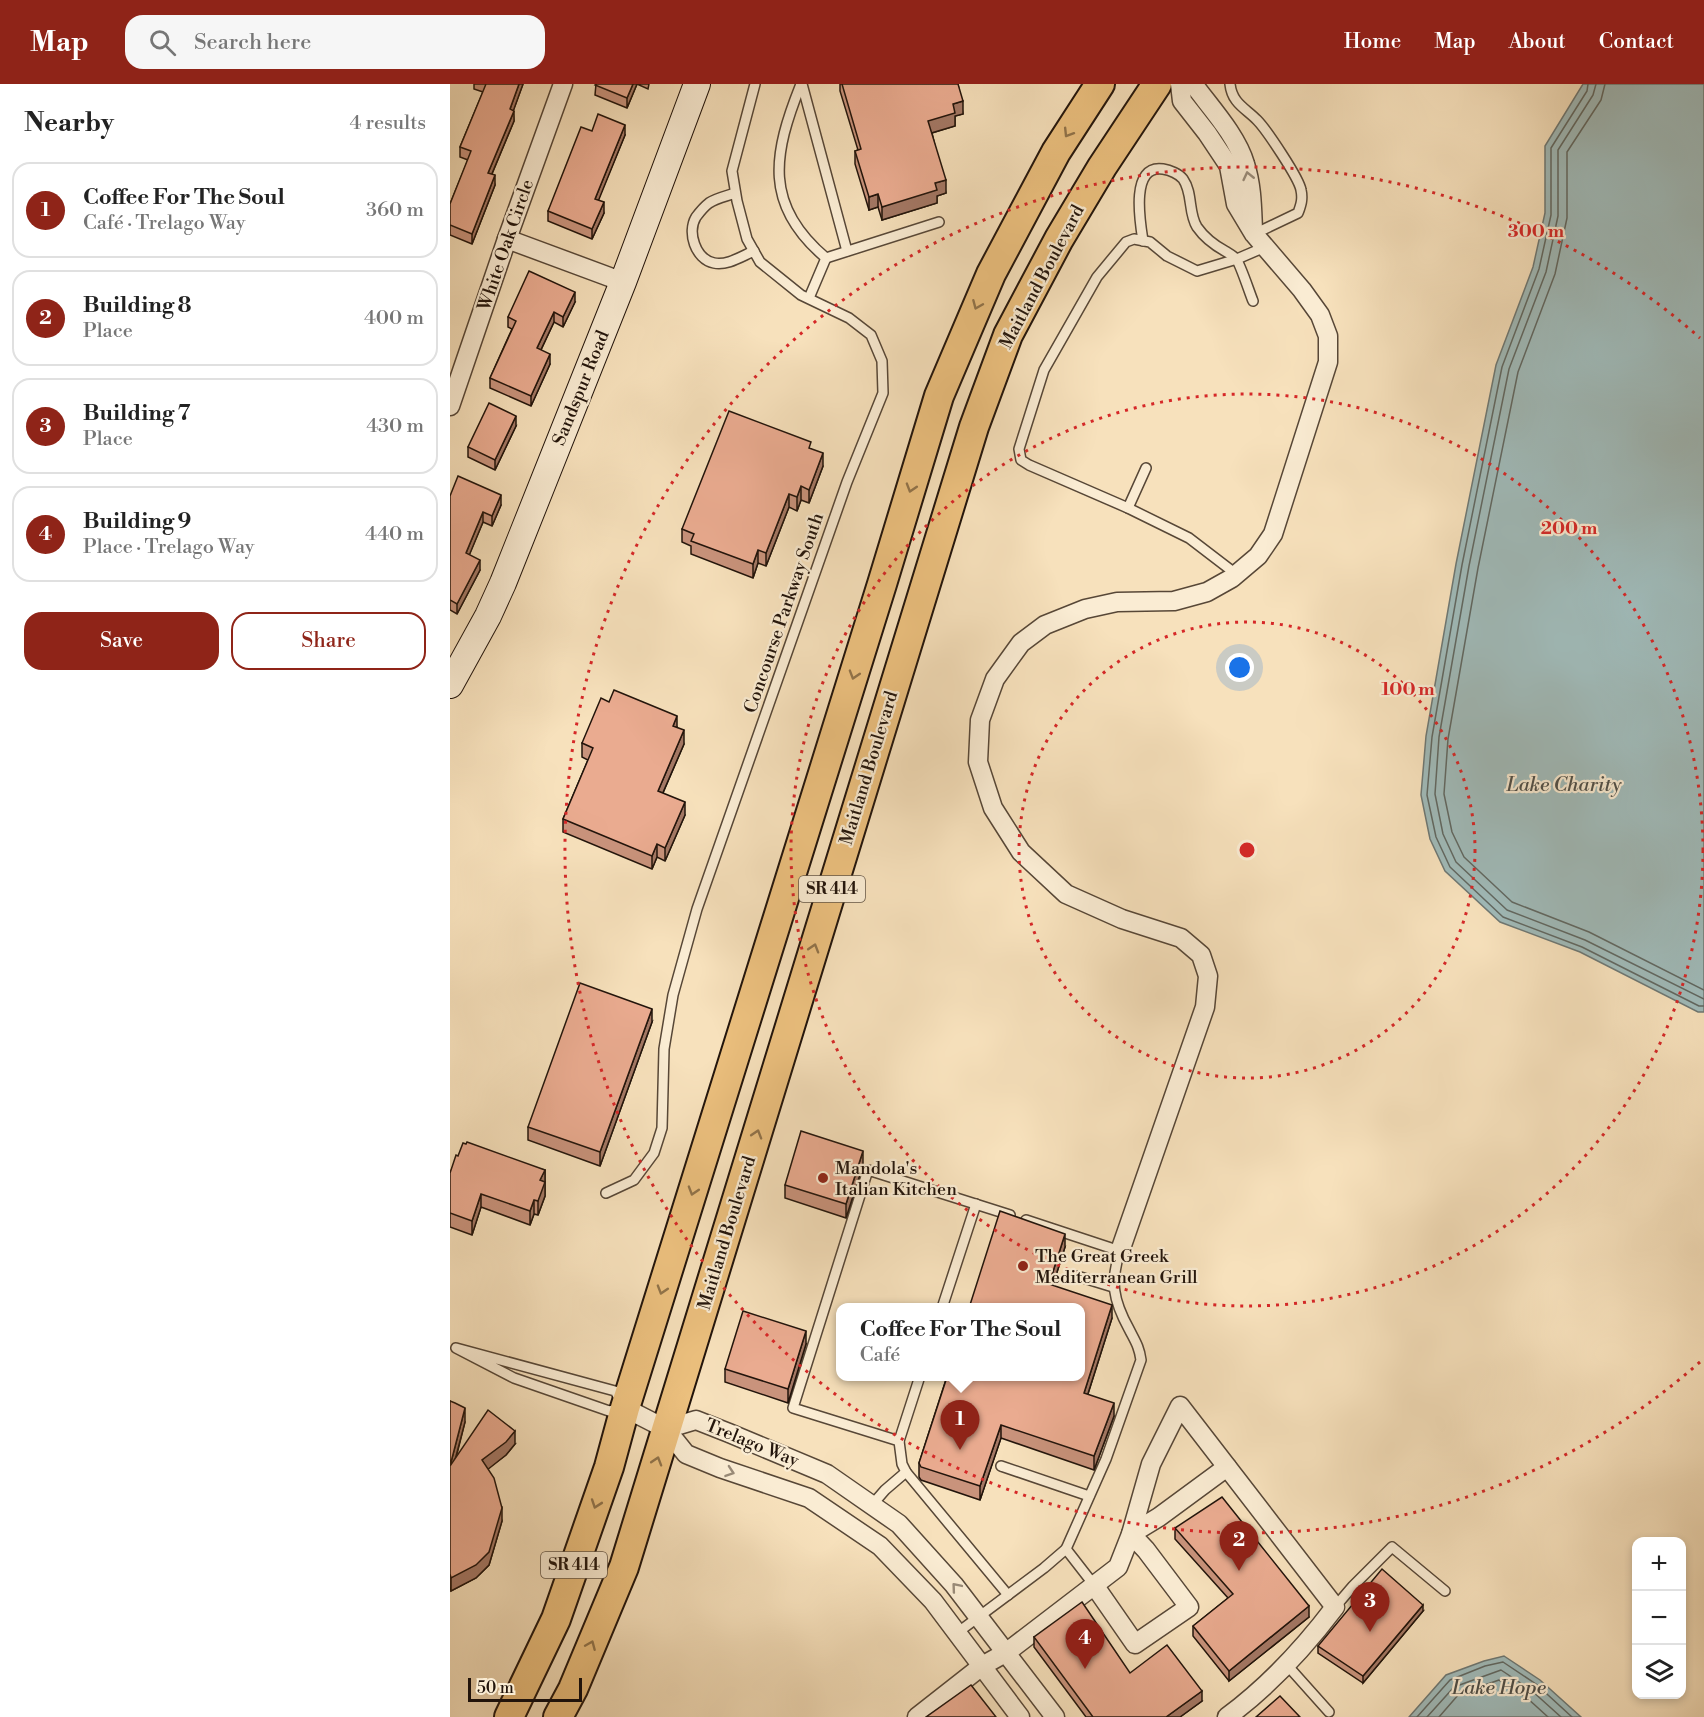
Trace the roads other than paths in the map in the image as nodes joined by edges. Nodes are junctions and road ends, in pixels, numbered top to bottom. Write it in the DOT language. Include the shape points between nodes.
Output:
graph roads {
  1 [pos="563,84"];
  2 [pos="697,84"];
  3 [pos="755,84"];
  4 [pos="801,84"];
  5 [pos="1100,84"];
  6 [pos="1157,84"];
  7 [pos="1182,84"];
  8 [pos="1230,84"];
  9 [pos="735,193"];
  10 [pos="939,222"];
  11 [pos="507,239"];
  12 [pos="1143,241"];
  13 [pos="1259,241"];
  14 [pos="754,251"];
  15 [pos="847,251"];
  16 [pos="826,258"];
  17 [pos="1237,259"];
  18 [pos="623,282"];
  19 [pos="809,298"];
  20 [pos="1253,301"];
  21 [pos="450,406"];
  22 [pos="1146,468"];
  23 [pos="1128,508"];
  24 [pos="1236,574"];
  25 [pos="450,685"];
  26 [pos="606,1192"];
  27 [pos="976,1204"];
  28 [pos="1120,1251"];
  29 [pos="1077,1276"];
  30 [pos="1113,1287"];
  31 [pos="944,1303"];
  32 [pos="919,1381"];
  33 [pos="625,1408"];
  34 [pos="666,1429"];
  35 [pos="899,1442"];
  36 [pos="1001,1466"];
  37 [pos="1227,1467"];
  38 [pos="906,1472"];
  39 [pos="1089,1496"];
  40 [pos="872,1505"];
  41 [pos="1131,1534"];
  42 [pos="1066,1549"];
  43 [pos="1094,1585"];
  44 [pos="1444,1591"];
  45 [pos="1008,1595"];
  46 [pos="1335,1607"];
  47 [pos="979,1617"];
  48 [pos="957,1633"];
  49 [pos="1007,1652"];
  50 [pos="1287,1665"];
  51 [pos="982,1666"];
  52 [pos="1329,1712"];
  53 [pos="509,1717"];
  54 [pos="558,1717"];
  55 [pos="917,1717"];
  56 [pos="1020,1717"];
  57 [pos="1055,1717"];
  58 [pos="1227,1717"];
  1 -- 11 [label="street, White Oak Circle"];
  2 -- 18 [label="street, Sandspur Road"];
  3 -- 9 [label="lane, Concourse Parkway South" via="732,171"];
  4 -- 15 [label="lane"];
  4 -- 16 [label="lane" via="786,122 778,180 788,212 807,242"];
  5 -- 33 [label="main road, SR 414, one-way" via="1056,152 991,274 939,396"];
  34 -- 6 [label="main road, Maitland Boulevard / SR 414, one-way" via="989,386 1008,335 1059,239"];
  7 -- 13 [label="street" via="1194,85 1227,128 1245,161"];
  8 -- 13 [label="lane" via="1231,91 1244,110 1257,120 1301,190 1298,213"];
  9 -- 14 [label="lane, Concourse Parkway South"];
  9 -- 14 [label="lane" via="710,202 695,218 695,249 714,264 728,263"];
  10 -- 15 [label="lane"];
  11 -- 18 [label="street"];
  11 -- 21 [label="street, White Oak Circle"];
  12 -- 17 [label="lane" via="1197,271"];
  12 -- 17 [label="lane" via="1140,190 1144,176 1161,168 1184,180 1192,219 1199,230"];
  12 -- 23 [label="lane" via="1126,242 1080,305 1044,370 1019,449 1021,460 1029,465"];
  13 -- 17 [label="lane"];
  13 -- 24 [label="street" via="1320,315 1328,336 1328,362 1273,534 1258,556"];
  14 -- 19 [label="lane, Concourse Parkway South" via="760,262"];
  15 -- 16 [label="lane"];
  16 -- 19 [label="lane"];
  17 -- 20 [label="lane"];
  18 -- 25 [label="street, Sandspur Road" via="503,583"];
  19 -- 26 [label="lane, Concourse Parkway South" via="849,318 871,335 882,361 883,393 847,482 697,909 664,1049 662,1128 654,1154 634,1180"];
  22 -- 23 [label="lane"];
  23 -- 24 [label="lane" via="1189,538"];
  24 -- 28 [label="street" via="1207,592 1174,601 1117,602 1085,609 1045,625 1021,642 995,679 980,720 978,762 993,808 1021,852 1066,894 1122,919 1181,938 1201,955 1208,976 1205,1007"];
  27 -- 28 [label="lane"];
  27 -- 31 [label="lane"];
  27 -- 35 [label="lane" via="868,1170 793,1408"];
  28 -- 30 [label="lane"];
  29 -- 30 [label="lane"];
  30 -- 39 [label="lane" via="1117,1304 1139,1346 1140,1360"];
  32 -- 35 [label="lane"];
  33 -- 33 [label="lane" via="615,1391 456,1348 514,1378 609,1411"];
  33 -- 34 [label="street"];
  33 -- 53 [label="main road, SR 414, one-way" via="609,1467 556,1619"];
  34 -- 40 [label="street, Trelago Way" via="696,1420 827,1474"];
  34 -- 48 [label="street, Trelago Way, one-way" via="686,1454 810,1498 880,1546 933,1601"];
  54 -- 34 [label="main road, Maitland Boulevard / SR 414, one-way" via="624,1567"];
  35 -- 38 [label="lane"];
  36 -- 39 [label="lane"];
  37 -- 41 [label="street"];
  37 -- 41 [label="street" via="1180,1406 1150,1464"];
  37 -- 46 [label="street"];
  38 -- 40 [label="lane"];
  38 -- 45 [label="lane"];
  39 -- 42 [label="lane"];
  47 -- 40 [label="street, Trelago Way, one-way" via="899,1524"];
  41 -- 43 [label="street" via="1118,1567"];
  41 -- 43 [label="street" via="1189,1607 1135,1644"];
  42 -- 43 [label="lane"];
  42 -- 45 [label="lane"];
  43 -- 49 [label="street"];
  44 -- 46 [label="lane" via="1392,1547"];
  45 -- 47 [label="lane"];
  46 -- 50 [label="street"];
  47 -- 48 [label="lane"];
  47 -- 49 [label="street, Trelago Way"];
  48 -- 51 [label="street, Trelago Way"];
  49 -- 51 [label="street"];
  49 -- 57 [label="street, Trelago Way"];
  50 -- 52 [label="lane"];
  50 -- 58 [label="street"];
  51 -- 55 [label="street"];
  51 -- 56 [label="street, Trelago Way"];
}
